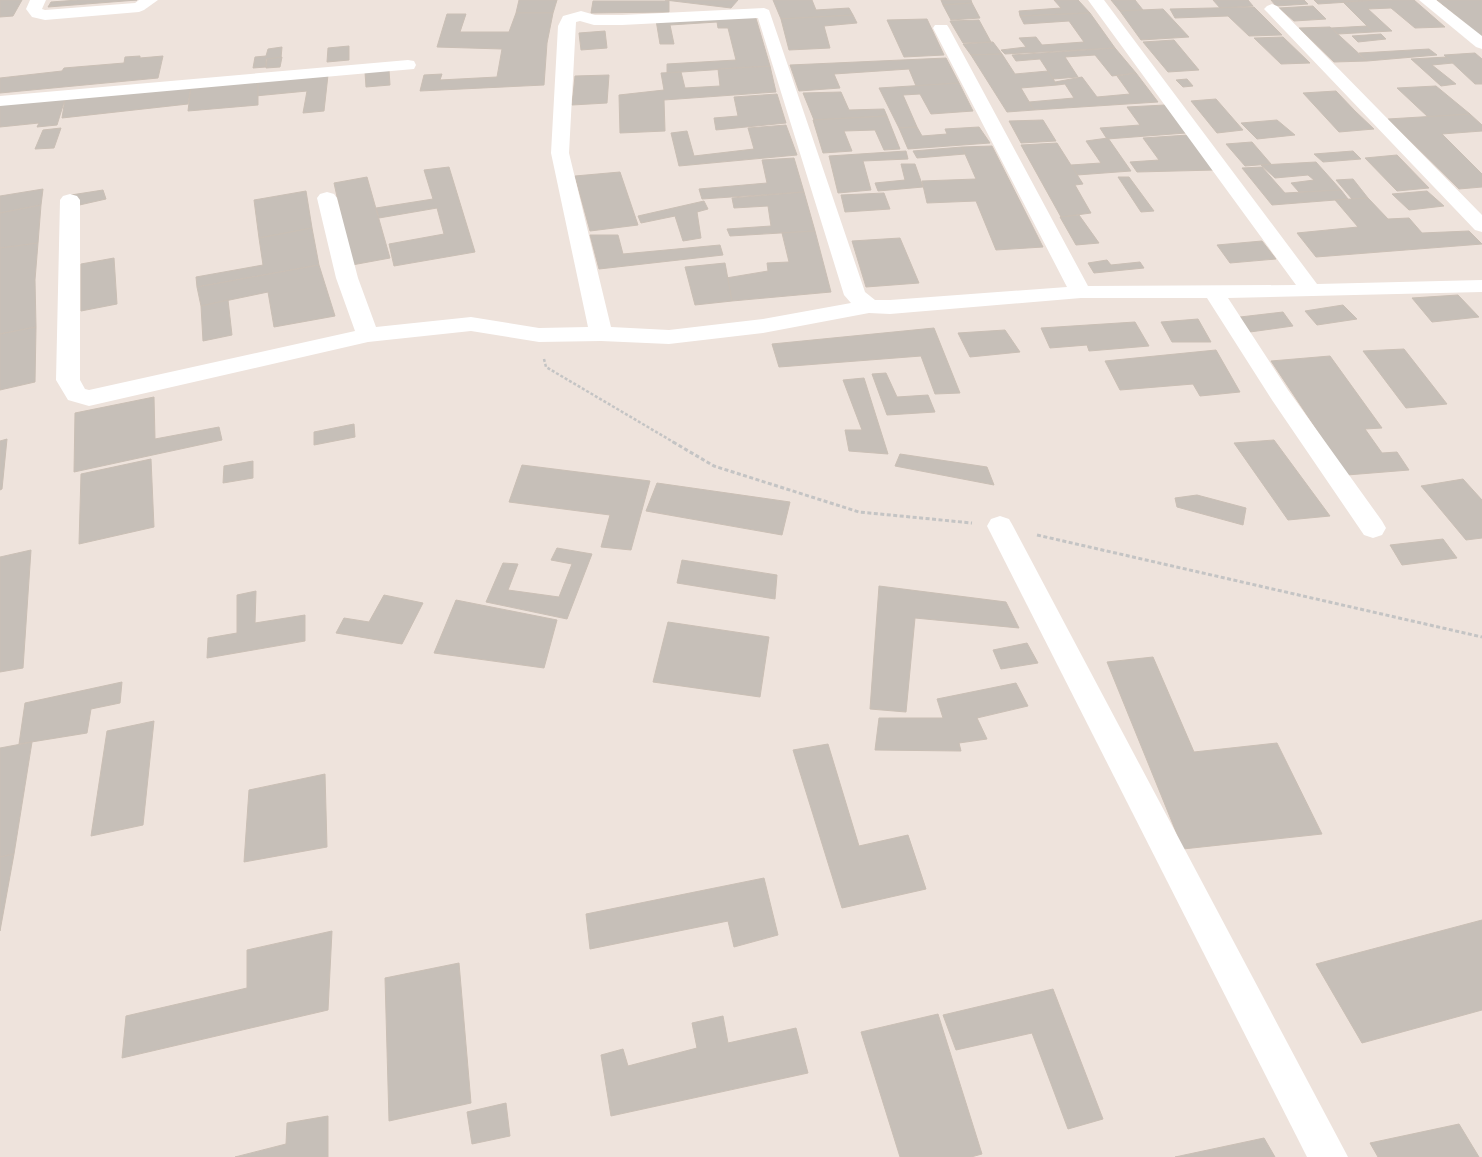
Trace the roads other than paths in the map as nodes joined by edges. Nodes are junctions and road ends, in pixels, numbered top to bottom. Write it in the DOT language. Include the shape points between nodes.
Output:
graph roads {
  1 [pos="38,0"];
  2 [pos="150,0"];
  3 [pos="1096,0"];
  4 [pos="1427,0"];
  5 [pos="1272,9"];
  6 [pos="941,28"];
  7 [pos="1482,44"];
  8 [pos="408,65"];
  9 [pos="0,101"];
  10 [pos="327,198"];
  11 [pos="70,200"];
  12 [pos="1482,226"];
  13 [pos="1213,291"];
  14 [pos="1311,291"];
  15 [pos="1478,291"];
  16 [pos="1081,292"];
  17 [pos="869,306"];
  18 [pos="601,334"];
  19 [pos="368,335"];
  20 [pos="1000,526"];
  21 [pos="1373,528"];
  22 [pos="1328,1157"];
  1 -- 2 [label="street" via="34,9 36,14 46,15 140,7"];
  3 -- 14 [label="street"];
  4 -- 7 [label="street"];
  5 -- 12 [label="street"];
  6 -- 16 [label="street"];
  8 -- 9 [label="street"];
  10 -- 19 [label="street" via="347,278"];
  11 -- 19 [label="street" via="68,380 76,395 89,398"];
  13 -- 14 [label="street"];
  13 -- 16 [label="street"];
  13 -- 21 [label="street" via="1280,395"];
  14 -- 15 [label="street"];
  16 -- 17 [label="street"];
  17 -- 18 [label="street" via="764,326 669,337"];
  17 -- 18 [label="street" via="855,295 764,14 594,20 582,9 569,19 566,26 560,153"];
  18 -- 19 [label="street" via="539,335 471,324"];
  20 -- 22 [label="street"];
}
